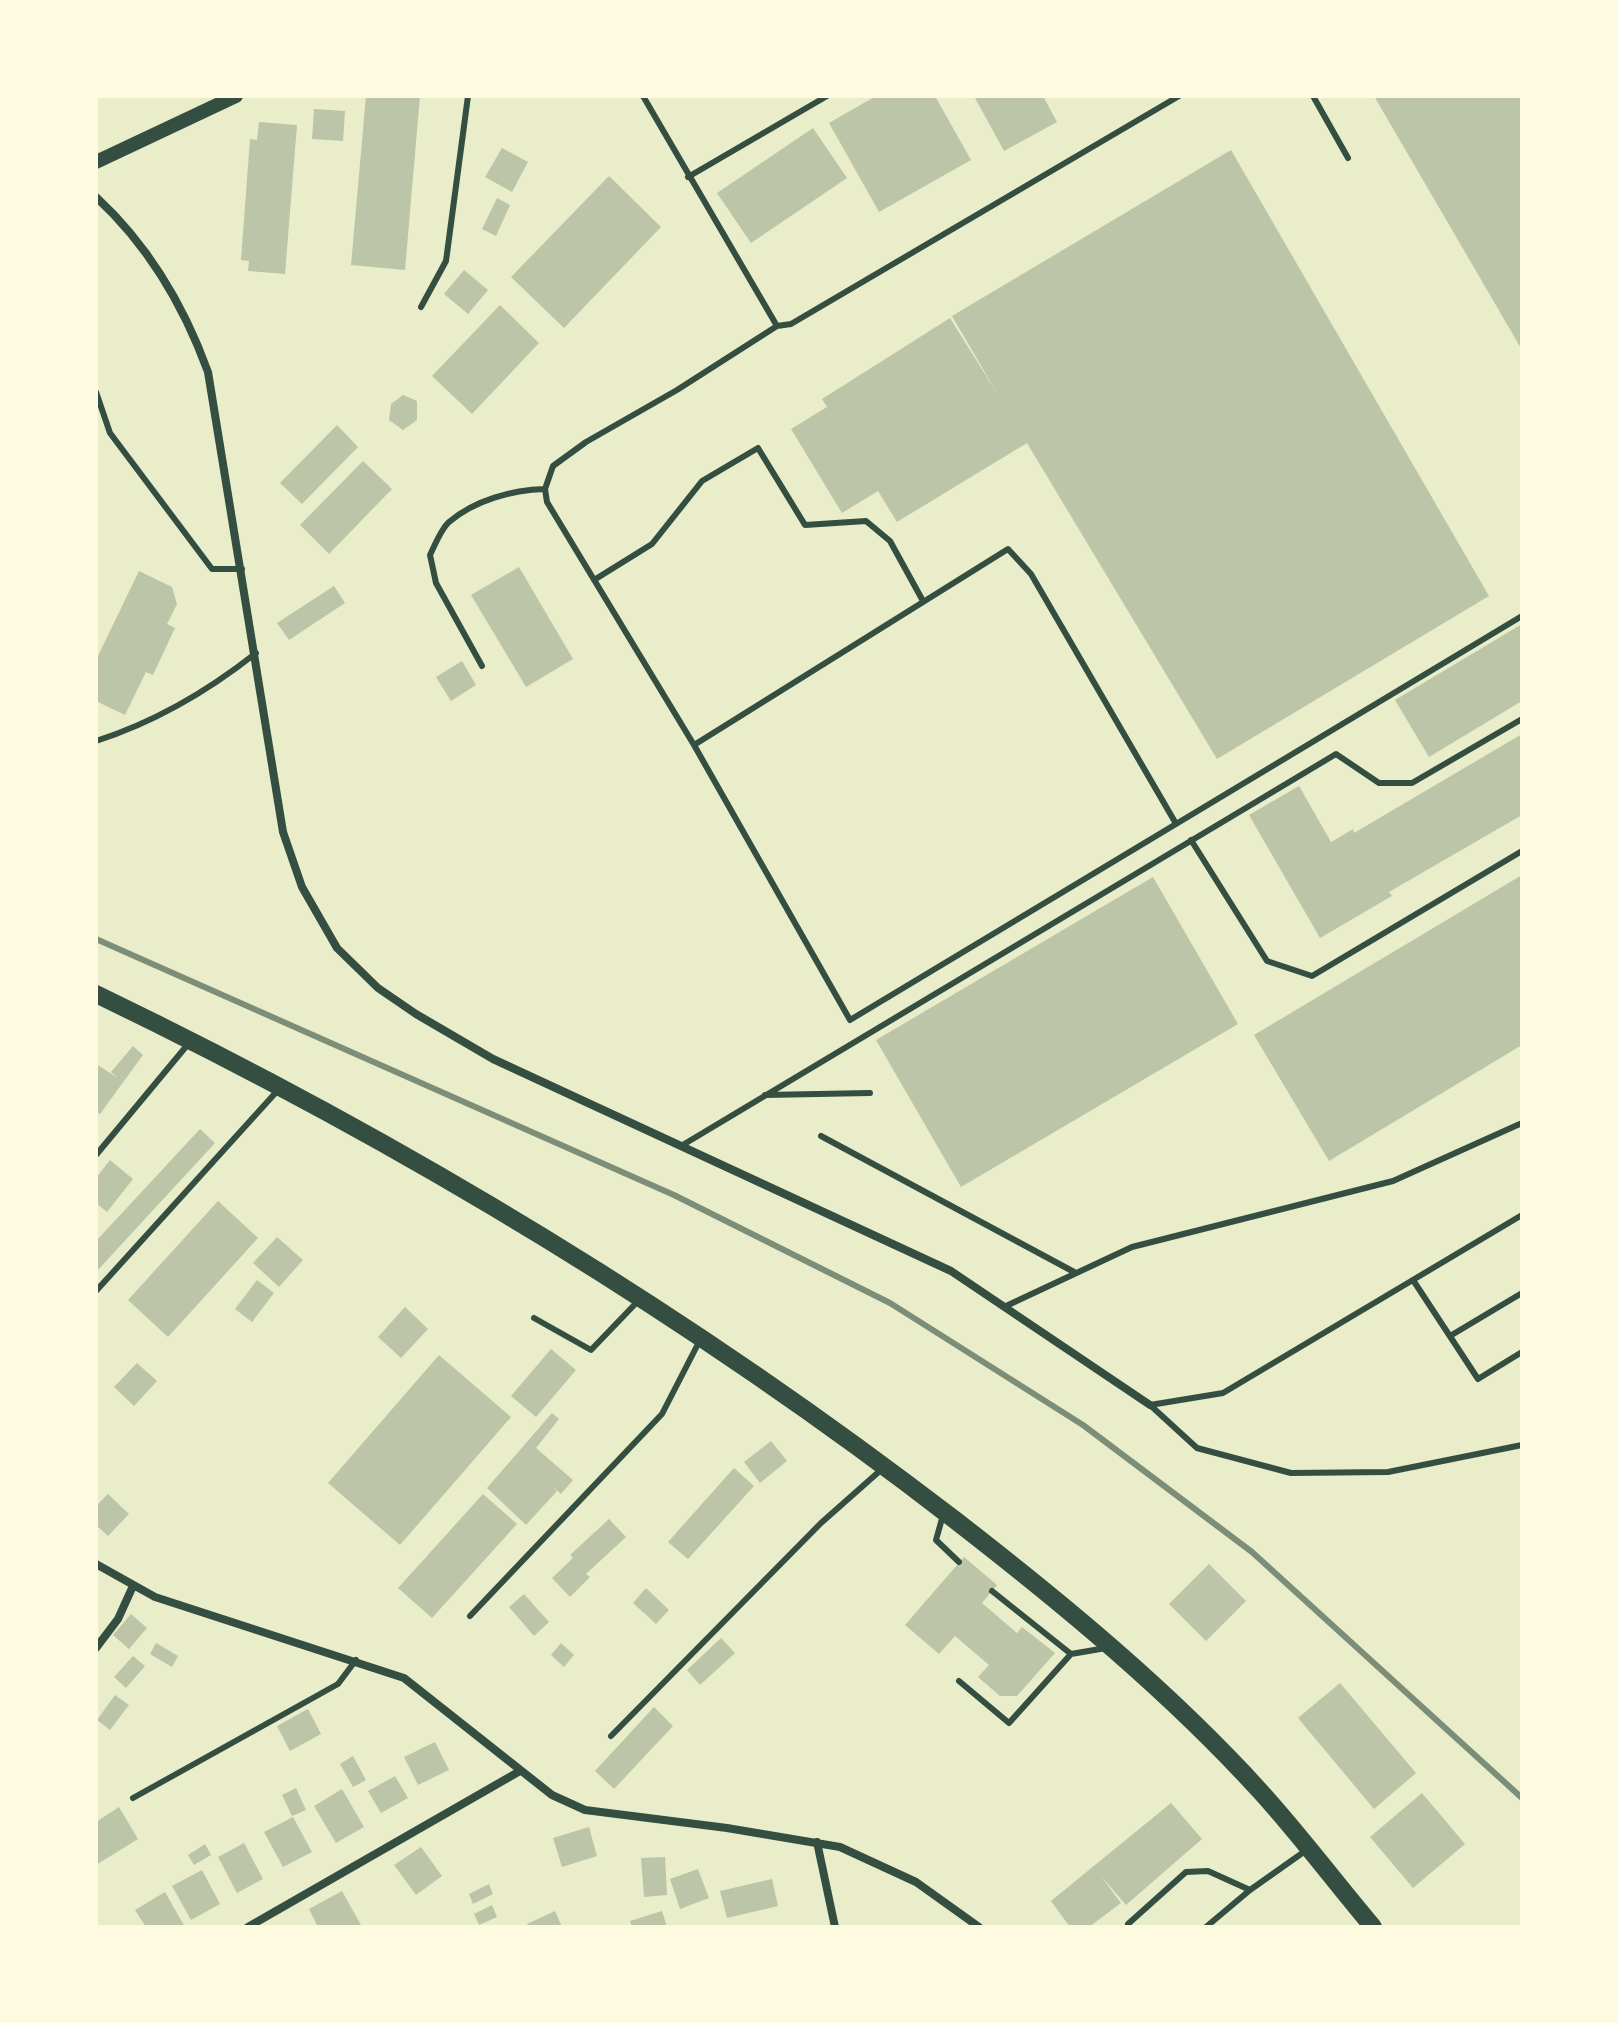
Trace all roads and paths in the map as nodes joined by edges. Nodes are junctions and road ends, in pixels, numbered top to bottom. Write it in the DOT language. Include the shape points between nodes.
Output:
graph roads {
  1 [pos="236,96"];
  2 [pos="468,96"];
  3 [pos="643,96"];
  4 [pos="827,96"];
  5 [pos="1179,96"];
  6 [pos="1313,96"];
  7 [pos="217,100"];
  8 [pos="1348,158"];
  9 [pos="96,162"];
  10 [pos="688,177"];
  11 [pos="96,197"];
  12 [pos="421,307"];
  13 [pos="777,326"];
  14 [pos="96,392"];
  15 [pos="545,489"];
  16 [pos="242,569"];
  17 [pos="594,580"];
  18 [pos="923,601"];
  19 [pos="1522,616"];
  20 [pos="256,653"];
  21 [pos="482,666"];
  22 [pos="1522,719"];
  23 [pos="96,741"];
  24 [pos="694,745"];
  25 [pos="1175,822"];
  26 [pos="1191,840"];
  27 [pos="1522,851"];
  28 [pos="96,994"];
  29 [pos="191,1040"];
  30 [pos="282,1087"];
  31 [pos="870,1093"];
  32 [pos="765,1095"];
  33 [pos="1522,1123"];
  34 [pos="821,1136"];
  35 [pos="681,1146"];
  36 [pos="96,1155"];
  37 [pos="1522,1215"];
  38 [pos="1076,1273"];
  39 [pos="1413,1280"];
  40 [pos="96,1291"];
  41 [pos="1522,1293"];
  42 [pos="639,1300"];
  43 [pos="1006,1306"];
  44 [pos="534,1318"];
  45 [pos="1450,1336"];
  46 [pos="701,1339"];
  47 [pos="1522,1352"];
  48 [pos="1150,1405"];
  49 [pos="1522,1445"];
  50 [pos="885,1466"];
  51 [pos="944,1512"];
  52 [pos="959,1562"];
  53 [pos="96,1564"];
  54 [pos="133,1586"];
  55 [pos="992,1591"];
  56 [pos="470,1616"];
  57 [pos="96,1648"];
  58 [pos="1112,1648"];
  59 [pos="1071,1654"];
  60 [pos="356,1660"];
  61 [pos="959,1681"];
  62 [pos="611,1736"];
  63 [pos="520,1771"];
  64 [pos="133,1798"];
  65 [pos="817,1842"];
  66 [pos="1308,1849"];
  67 [pos="1250,1890"];
  68 [pos="1128,1924"];
  69 [pos="248,1927"];
  70 [pos="835,1927"];
  71 [pos="979,1927"];
  72 [pos="1206,1927"];
  73 [pos="1373,1927"];
  1 -- 7 [label="street"];
  2 -- 12 [label="lane" via="446,261"];
  3 -- 10 [label="lane"];
  4 -- 10 [label="lane"];
  5 -- 13 [label="lane" via="791,324"];
  6 -- 8 [label="lane"];
  7 -- 9 [label="street"];
  10 -- 13 [label="lane"];
  11 -- 16 [label="street" via="158,269 198,344 214,400"];
  13 -- 15 [label="lane" via="586,442 553,466"];
  14 -- 16 [label="lane" via="110,433 212,569"];
  15 -- 17 [label="lane" via="547,502"];
  15 -- 21 [label="lane" via="486,501 447,523 430,555 436,583"];
  16 -- 20 [label="street"];
  17 -- 18 [label="lane" via="652,544 702,481 758,448 805,525 866,521 890,541"];
  17 -- 24 [label="lane"];
  18 -- 24 [label="lane"];
  18 -- 25 [label="lane" via="1008,549 1031,574"];
  19 -- 25 [label="lane"];
  20 -- 23 [label="lane" via="168,711"];
  20 -- 35 [label="street" via="283,832 302,887 337,948 378,988 493,1059"];
  22 -- 26 [label="lane" via="1412,783 1379,783 1336,754"];
  24 -- 25 [label="lane" via="850,1020"];
  26 -- 27 [label="lane" via="1267,961 1312,976"];
  26 -- 32 [label="lane"];
  28 -- 29 [label="main road"];
  29 -- 30 [label="main road"];
  29 -- 36 [label="lane"];
  30 -- 40 [label="lane"];
  30 -- 42 [label="main road" via="420,1162"];
  31 -- 32 [label="lane"];
  32 -- 35 [label="lane"];
  33 -- 38 [label="lane" via="1393,1181 1132,1247"];
  34 -- 38 [label="lane"];
  35 -- 43 [label="street" via="911,1251"];
  37 -- 39 [label="lane"];
  38 -- 43 [label="lane"];
  39 -- 45 [label="lane"];
  39 -- 48 [label="lane" via="1223,1393"];
  41 -- 45 [label="lane"];
  42 -- 44 [label="lane" via="591,1350"];
  42 -- 46 [label="main road"];
  43 -- 48 [label="street"];
  45 -- 47 [label="lane" via="1478,1379"];
  46 -- 50 [label="main road"];
  46 -- 56 [label="lane" via="662,1414"];
  48 -- 49 [label="lane" via="1197,1448 1291,1473 1388,1472"];
  50 -- 51 [label="main road"];
  50 -- 62 [label="lane" via="821,1523"];
  51 -- 52 [label="lane" via="936,1540"];
  51 -- 58 [label="main road"];
  53 -- 54 [label="street"];
  54 -- 57 [label="street" via="118,1619"];
  54 -- 60 [label="street"];
  55 -- 59 [label="lane"];
  58 -- 59 [label="lane"];
  58 -- 66 [label="main road" via="1259,1790"];
  59 -- 61 [label="lane" via="1009,1723"];
  60 -- 63 [label="street" via="404,1678"];
  60 -- 64 [label="lane" via="338,1684"];
  63 -- 65 [label="street" via="552,1795 585,1810"];
  63 -- 69 [label="street"];
  65 -- 70 [label="street"];
  65 -- 71 [label="street" via="880,1863"];
  66 -- 67 [label="lane"];
  66 -- 73 [label="main road"];
  67 -- 68 [label="lane" via="1208,1871 1186,1872"];
  67 -- 72 [label="lane"];
}
